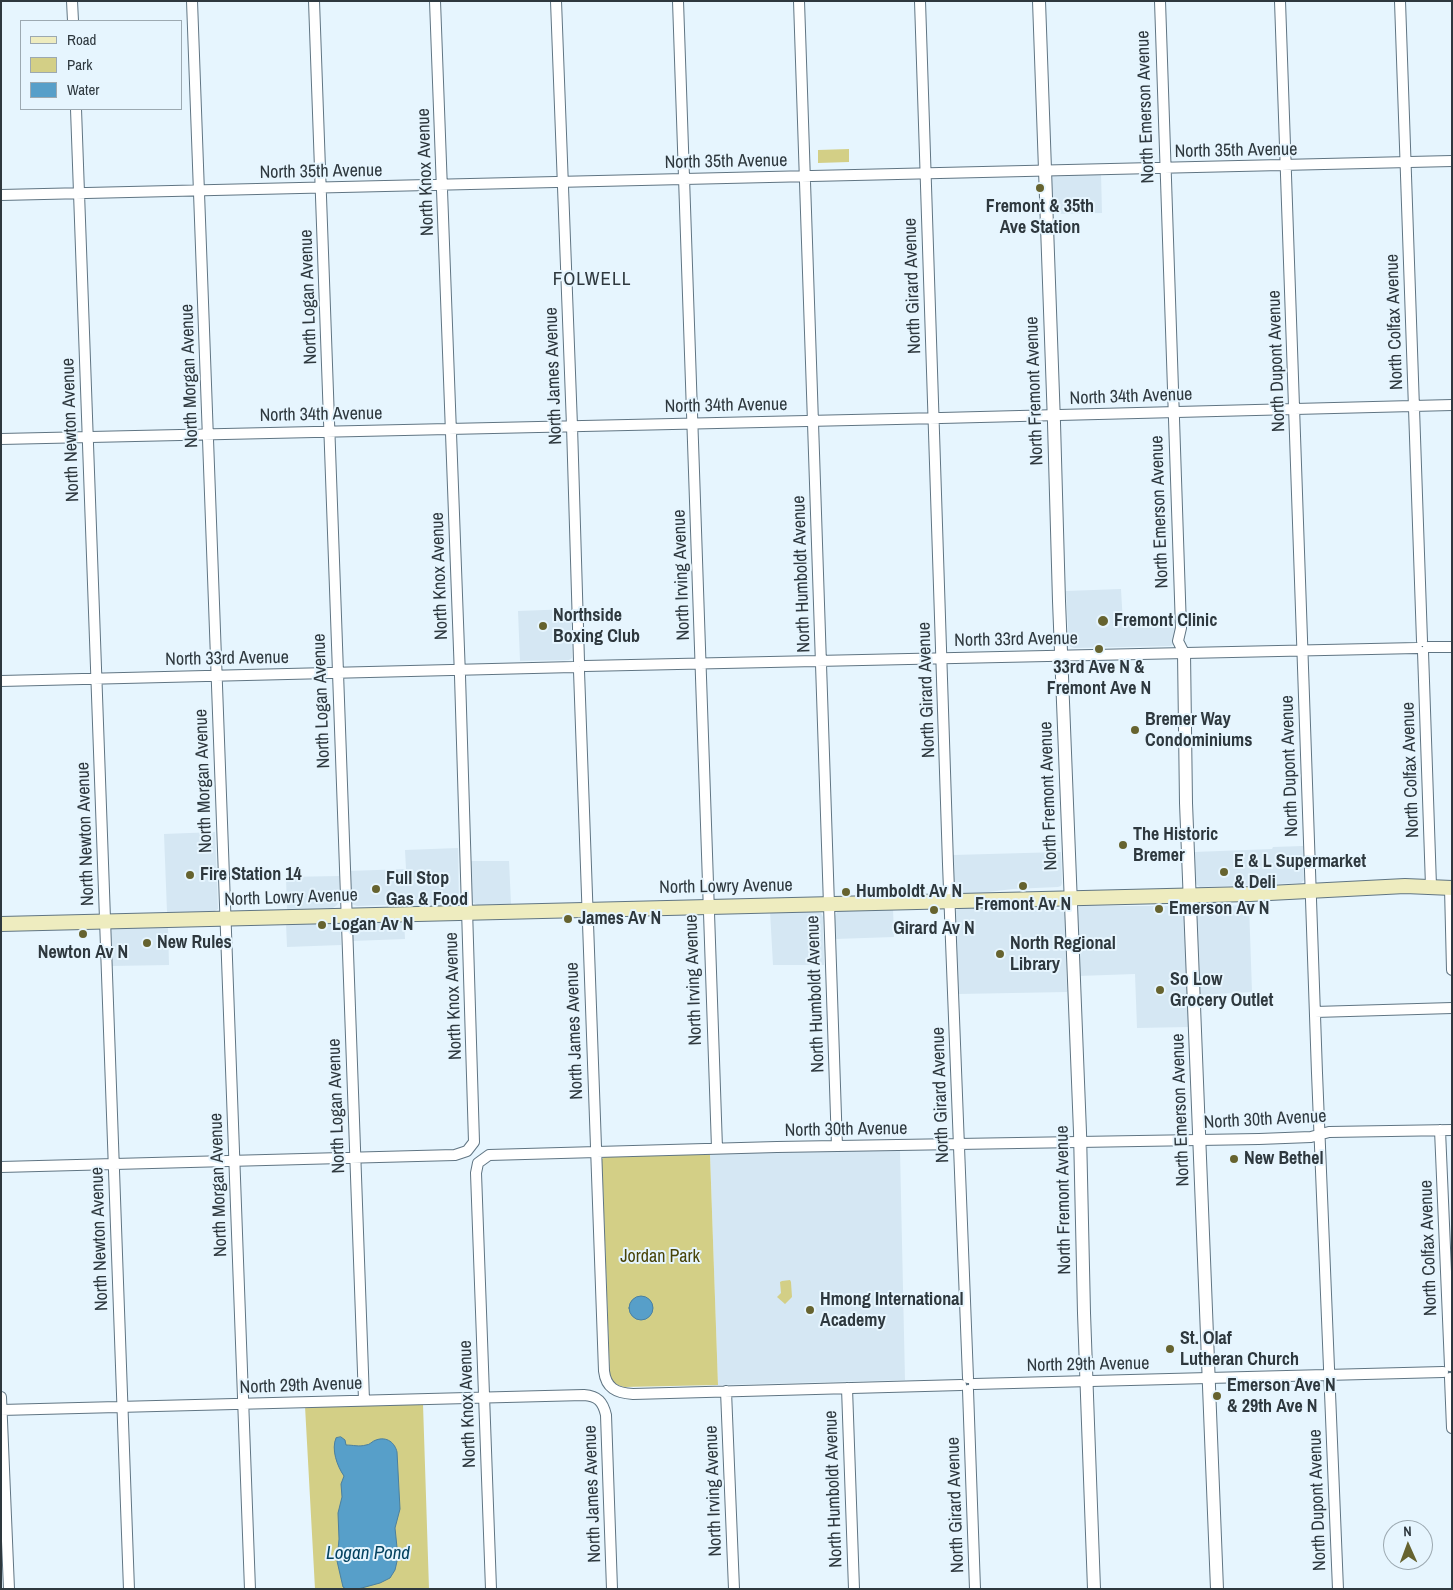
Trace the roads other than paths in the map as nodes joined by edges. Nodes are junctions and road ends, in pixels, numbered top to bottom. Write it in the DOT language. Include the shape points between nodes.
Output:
graph roads {
  1 [pos="72,1"];
  2 [pos="192,1"];
  3 [pos="314,1"];
  4 [pos="435,1"];
  5 [pos="556,1"];
  6 [pos="678,1"];
  7 [pos="799,1"];
  8 [pos="920,1"];
  9 [pos="1039,1"];
  10 [pos="1160,1"];
  11 [pos="1280,1"];
  12 [pos="1400,1"];
  13 [pos="73,20"];
  14 [pos="76,110"];
  15 [pos="1452,161"];
  16 [pos="1406,162"];
  17 [pos="1286,166"];
  18 [pos="1165,168"];
  19 [pos="1045,171"];
  20 [pos="925,174"];
  21 [pos="804,177"];
  22 [pos="684,178"];
  23 [pos="564,182"];
  24 [pos="443,185"];
  25 [pos="321,188"];
  26 [pos="200,192"];
  27 [pos="79,194"];
  28 [pos="1,195"];
  29 [pos="1414,406"];
  30 [pos="1452,406"];
  31 [pos="1294,409"];
  32 [pos="1174,412"];
  33 [pos="1054,415"];
  34 [pos="934,418"];
  35 [pos="813,420"];
  36 [pos="693,423"];
  37 [pos="572,426"];
  38 [pos="451,429"];
  39 [pos="330,432"];
  40 [pos="208,434"];
  41 [pos="87,437"];
  42 [pos="1,439"];
  43 [pos="1452,646"];
  44 [pos="1422,647"];
  45 [pos="1303,650"];
  46 [pos="1184,653"];
  47 [pos="1061,655"];
  48 [pos="942,658"];
  49 [pos="821,660"];
  50 [pos="701,663"];
  51 [pos="579,666"];
  52 [pos="459,670"];
  53 [pos="338,672"];
  54 [pos="217,675"];
  55 [pos="97,678"];
  56 [pos="1,681"];
  57 [pos="1431,886"];
  58 [pos="1451,888"];
  59 [pos="1311,892"];
  60 [pos="1190,895"];
  61 [pos="1070,897"];
  62 [pos="950,901"];
  63 [pos="829,903"];
  64 [pos="708,906"];
  65 [pos="587,909"];
  66 [pos="467,913"];
  67 [pos="345,915"];
  68 [pos="224,919"];
  69 [pos="105,922"];
  70 [pos="1,924"];
  71 [pos="1452,970"];
  72 [pos="1452,1008"];
  73 [pos="1315,1012"];
  74 [pos="1440,1130"];
  75 [pos="1452,1130"];
  76 [pos="1320,1135"];
  77 [pos="1200,1140"];
  78 [pos="1080,1142"];
  79 [pos="959,1144"];
  80 [pos="837,1146"];
  81 [pos="717,1148"];
  82 [pos="596,1151"];
  83 [pos="355,1157"];
  84 [pos="234,1160"];
  85 [pos="481,1160"];
  86 [pos="113,1164"];
  87 [pos="1,1167"];
  88 [pos="1449,1372"];
  89 [pos="1329,1375"];
  90 [pos="1209,1378"];
  91 [pos="1086,1381"];
  92 [pos="968,1384"];
  93 [pos="611,1388"];
  94 [pos="847,1388"];
  95 [pos="726,1391"];
  96 [pos="1,1397"];
  97 [pos="484,1397"];
  98 [pos="364,1400"];
  99 [pos="600,1400"];
  100 [pos="243,1404"];
  101 [pos="122,1407"];
  102 [pos="2,1410"];
  103 [pos="1452,1428"];
  104 [pos="9,1589"];
  105 [pos="129,1589"];
  106 [pos="250,1589"];
  107 [pos="491,1589"];
  108 [pos="612,1589"];
  109 [pos="734,1589"];
  110 [pos="854,1589"];
  111 [pos="975,1589"];
  112 [pos="1094,1589"];
  113 [pos="1217,1589"];
  114 [pos="1338,1589"];
  1 -- 13 [label="street"];
  2 -- 26 [label="street, North Morgan Avenue"];
  3 -- 25 [label="street, North Logan Avenue"];
  4 -- 24 [label="street, North Knox Avenue"];
  5 -- 23 [label="street, North James Avenue"];
  6 -- 22 [label="street, North Irving Avenue"];
  7 -- 21 [label="street, North Humboldt Avenue"];
  8 -- 20 [label="street, North Girard Avenue"];
  9 -- 19 [label="street, North Fremont Avenue"];
  10 -- 18 [label="street, North Emerson Avenue"];
  11 -- 17 [label="street, North Dupont Avenue"];
  12 -- 16 [label="street, North Colfax Avenue"];
  14 -- 27 [label="street, North Newton Avenue"];
  15 -- 16 [label="street, North 35th Avenue"];
  16 -- 17 [label="street, North 35th Avenue"];
  16 -- 29 [label="street, North Colfax Avenue"];
  17 -- 18 [label="street, North 35th Avenue"];
  17 -- 31 [label="street, North Dupont Avenue"];
  18 -- 19 [label="street, North 35th Avenue"];
  18 -- 32 [label="street, North Emerson Avenue"];
  19 -- 20 [label="street, North 35th Avenue"];
  19 -- 33 [label="street, North Fremont Avenue"];
  20 -- 21 [label="street, North 35th Avenue"];
  20 -- 34 [label="street, North Girard Avenue"];
  21 -- 22 [label="street, North 35th Avenue"];
  21 -- 35 [label="street, North Humboldt Avenue"];
  22 -- 23 [label="street, North 35th Avenue"];
  22 -- 36 [label="street, North Irving Avenue"];
  23 -- 24 [label="street, North 35th Avenue"];
  23 -- 37 [label="street, North James Avenue"];
  24 -- 25 [label="street, North 35th Avenue"];
  24 -- 38 [label="street, North Knox Avenue"];
  25 -- 26 [label="street, North 35th Avenue"];
  25 -- 39 [label="street, North Logan Avenue"];
  26 -- 27 [label="street, North 35th Avenue"];
  26 -- 40 [label="street, North Morgan Avenue"];
  27 -- 28 [label="street, North 35th Avenue"];
  27 -- 41 [label="street, North Newton Avenue"];
  29 -- 30 [label="street, North 34th Avenue"];
  29 -- 31 [label="street, North 34th Avenue"];
  29 -- 44 [label="street, North Colfax Avenue"];
  31 -- 32 [label="street, North 34th Avenue"];
  31 -- 45 [label="street, North Dupont Avenue"];
  32 -- 33 [label="street, North 34th Avenue"];
  32 -- 46 [label="street, North Emerson Avenue" via="1181,628 1178,641"];
  33 -- 34 [label="street, North 34th Avenue"];
  33 -- 47 [label="street, North Fremont Avenue"];
  34 -- 35 [label="street, North 34th Avenue"];
  34 -- 48 [label="street, North Girard Avenue"];
  35 -- 36 [label="street, North 34th Avenue"];
  35 -- 49 [label="street, North Humboldt Avenue"];
  36 -- 37 [label="street, North 34th Avenue"];
  36 -- 50 [label="street, North Irving Avenue"];
  37 -- 38 [label="street, North 34th Avenue"];
  37 -- 51 [label="street, North James Avenue"];
  38 -- 39 [label="street, North 34th Avenue"];
  38 -- 52 [label="street, North Knox Avenue"];
  39 -- 40 [label="street, North 34th Avenue"];
  39 -- 53 [label="street, North Logan Avenue"];
  40 -- 41 [label="street, North 34th Avenue"];
  40 -- 54 [label="street, North Morgan Avenue"];
  41 -- 42 [label="street, North 34th Avenue"];
  41 -- 55 [label="street, North Newton Avenue"];
  43 -- 44 [label="street, North 33rd Avenue"];
  44 -- 45 [label="street, North 33rd Avenue"];
  44 -- 57 [label="street, North Colfax Avenue"];
  45 -- 46 [label="street, North 33rd Avenue"];
  45 -- 59 [label="street, North Dupont Avenue"];
  46 -- 47 [label="street, North 33rd Avenue"];
  46 -- 60 [label="street, North Emerson Avenue"];
  47 -- 48 [label="street, North 33rd Avenue"];
  47 -- 61 [label="street, North Fremont Avenue"];
  48 -- 49 [label="street, North 33rd Avenue"];
  48 -- 62 [label="street, North Girard Avenue"];
  49 -- 50 [label="street, North 33rd Avenue"];
  49 -- 63 [label="street, North Humboldt Avenue"];
  50 -- 51 [label="street, North 33rd Avenue"];
  50 -- 64 [label="street, North Irving Avenue"];
  51 -- 52 [label="street, North 33rd Avenue"];
  51 -- 65 [label="street, North James Avenue"];
  52 -- 53 [label="street, North 33rd Avenue"];
  52 -- 66 [label="street, North Knox Avenue"];
  53 -- 54 [label="street, North 33rd Avenue"];
  53 -- 67 [label="street, North Logan Avenue"];
  54 -- 55 [label="street, North 33rd Avenue"];
  54 -- 68 [label="street, North Morgan Avenue"];
  55 -- 56 [label="street, North 33rd Avenue"];
  55 -- 69 [label="street, North Newton Avenue"];
  57 -- 58 [label="main road, North Lowry Avenue"];
  57 -- 59 [label="main road, North Lowry Avenue"];
  58 -- 71 [label="street"];
  59 -- 60 [label="main road, North Lowry Avenue"];
  59 -- 73 [label="street, North Dupont Avenue"];
  60 -- 61 [label="main road, North Lowry Avenue"];
  60 -- 77 [label="street, North Emerson Avenue"];
  61 -- 62 [label="main road, North Lowry Avenue"];
  61 -- 78 [label="street, North Fremont Avenue"];
  62 -- 63 [label="main road, North Lowry Avenue"];
  62 -- 79 [label="street, North Girard Avenue"];
  63 -- 64 [label="main road, North Lowry Avenue"];
  63 -- 80 [label="street, North Humboldt Avenue"];
  64 -- 65 [label="main road, North Lowry Avenue"];
  64 -- 81 [label="street, North Irving Avenue"];
  65 -- 66 [label="main road, North Lowry Avenue"];
  65 -- 82 [label="street, North James Avenue"];
  66 -- 67 [label="main road, North Lowry Avenue"];
  66 -- 83 [label="street, North Knox Avenue" via="474,1142 470,1149 455,1155"];
  67 -- 68 [label="main road, North Lowry Avenue"];
  67 -- 83 [label="street, North Logan Avenue"];
  68 -- 69 [label="main road, North Lowry Avenue"];
  68 -- 84 [label="street, North Morgan Avenue"];
  69 -- 70 [label="main road, North Lowry Avenue"];
  69 -- 86 [label="street, North Newton Avenue"];
  72 -- 73 [label="street"];
  73 -- 76 [label="street, North Dupont Avenue"];
  74 -- 75 [label="street, North 30th Avenue"];
  74 -- 76 [label="street, North 30th Avenue" via="1329,1132"];
  74 -- 88 [label="street, North Colfax Avenue"];
  76 -- 77 [label="street, North 30th Avenue"];
  76 -- 89 [label="street, North Dupont Avenue"];
  77 -- 78 [label="street, North 30th Avenue"];
  77 -- 90 [label="street, North Emerson Avenue"];
  78 -- 79 [label="street, North 30th Avenue"];
  78 -- 91 [label="street, North Fremont Avenue"];
  79 -- 80 [label="street, North 30th Avenue"];
  79 -- 92 [label="street, North Girard Avenue"];
  80 -- 81 [label="street, North 30th Avenue"];
  81 -- 82 [label="street, North 30th Avenue"];
  82 -- 85 [label="street, North 30th Avenue" via="493,1154"];
  82 -- 93 [label="street, North James Avenue" via="604,1370"];
  83 -- 84 [label="street"];
  83 -- 98 [label="street, North Logan Avenue"];
  84 -- 86 [label="street"];
  84 -- 100 [label="street, North Morgan Avenue"];
  85 -- 97 [label="street, North Knox Avenue" via="476,1173"];
  86 -- 87 [label="street"];
  86 -- 101 [label="street, North Newton Avenue"];
  88 -- 89 [label="street, North 29th Avenue"];
  88 -- 103 [label="street, North Colfax Avenue"];
  89 -- 90 [label="street, North 29th Avenue"];
  89 -- 114 [label="street, North Dupont Avenue"];
  90 -- 91 [label="street, North 29th Avenue"];
  90 -- 113 [label="street, North Emerson Avenue"];
  91 -- 92 [label="street, North 29th Avenue"];
  91 -- 112 [label="street, North Fremont Avenue"];
  92 -- 94 [label="street, North 29th Avenue"];
  92 -- 111 [label="street, North Girard Avenue"];
  93 -- 95 [label="street, North 29th Avenue" via="633,1394"];
  94 -- 95 [label="street, North 29th Avenue"];
  94 -- 110 [label="street, North Humboldt Avenue"];
  95 -- 109 [label="street, North Irving Avenue"];
  96 -- 102 [label="street"];
  97 -- 98 [label="street, North 29th Avenue"];
  97 -- 99 [label="street, North 29th Avenue" via="584,1395"];
  97 -- 107 [label="street, North Knox Avenue"];
  98 -- 100 [label="street, North 29th Avenue"];
  99 -- 108 [label="street, North James Avenue" via="606,1415"];
  100 -- 101 [label="street, North 29th Avenue"];
  100 -- 106 [label="street, North Morgan Avenue"];
  101 -- 102 [label="street, North 29th Avenue"];
  101 -- 105 [label="street, North Newton Avenue"];
  102 -- 104 [label="street"];
}
